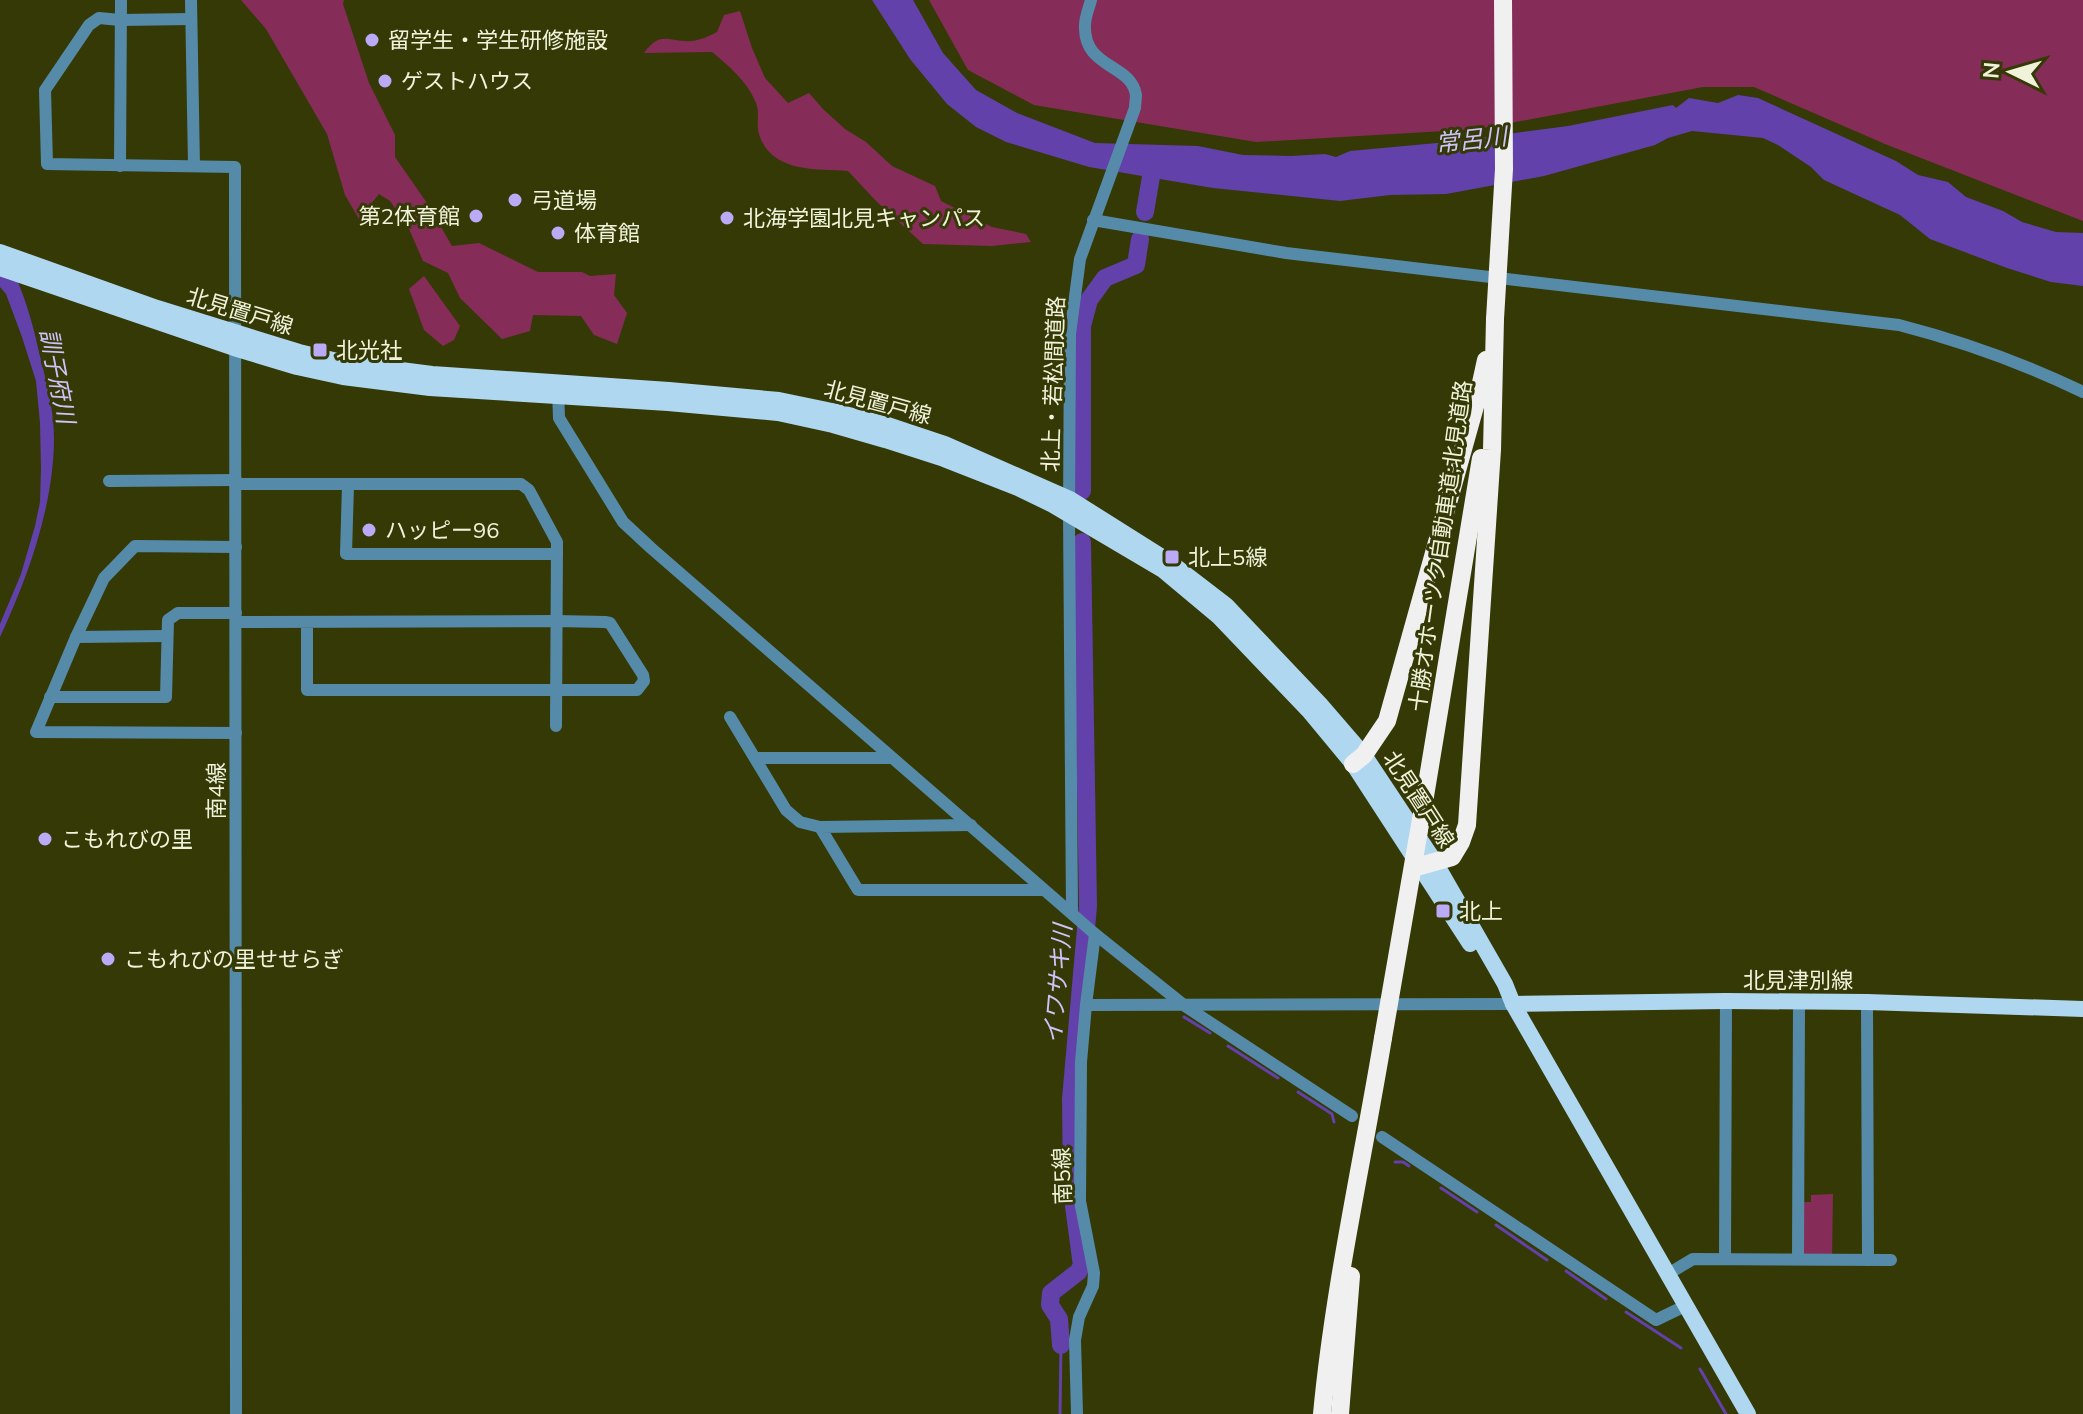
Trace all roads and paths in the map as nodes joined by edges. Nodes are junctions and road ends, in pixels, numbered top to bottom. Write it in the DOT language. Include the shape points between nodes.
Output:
graph roads {
  1 [pos="121,0"];
  2 [pos="191,0"];
  3 [pos="1091,0"];
  4 [pos="1503,0"];
  5 [pos="191,19"];
  6 [pos="120,20"];
  7 [pos="194,165"];
  8 [pos="120,166"];
  9 [pos="1095,215"];
  10 [pos="0,252"];
  11 [pos="0,268"];
  12 [pos="1495,319"];
  13 [pos="234,340"];
  14 [pos="558,390"];
  15 [pos="2083,392"];
  16 [pos="109,481"];
  17 [pos="236,482"];
  18 [pos="348,485"];
  19 [pos="1069,506"];
  20 [pos="236,547"];
  21 [pos="557,554"];
  22 [pos="236,618"];
  23 [pos="557,621"];
  24 [pos="307,622"];
  25 [pos="167,636"];
  26 [pos="76,637"];
  27 [pos="557,690"];
  28 [pos="50,697"];
  29 [pos="730,717"];
  30 [pos="556,726"];
  31 [pos="236,733"];
  32 [pos="756,758"];
  33 [pos="892,758"];
  34 [pos="1359,760"];
  35 [pos="971,825"];
  36 [pos="820,827"];
  37 [pos="1428,864"];
  38 [pos="1044,890"];
  39 [pos="1072,912"];
  40 [pos="1090,928"];
  41 [pos="1726,1001"];
  42 [pos="1799,1002"];
  43 [pos="1867,1002"];
  44 [pos="1513,1004"];
  45 [pos="1086,1005"];
  46 [pos="1185,1006"];
  47 [pos="2083,1009"];
  48 [pos="1373,1095"];
  49 [pos="1352,1116"];
  50 [pos="1382,1137"];
  51 [pos="1725,1259"];
  52 [pos="1798,1259"];
  53 [pos="1868,1260"];
  54 [pos="1891,1260"];
  55 [pos="1668,1274"];
  56 [pos="1685,1306"];
  57 [pos="236,1414"];
  58 [pos="1077,1414"];
  59 [pos="1322,1414"];
  60 [pos="1340,1414"];
  61 [pos="1748,1414"];
  1 -- 6 [label="street"];
  2 -- 5 [label="street"];
  3 -- 9 [label="street, 北上・若松間道路" via="1086,41 1093,55 1130,81 1136,93"];
  4 -- 12 [label="highway, 十勝オホーツク自動車道;北見道路, bridge" via="1504,169"];
  5 -- 6 [label="street"];
  5 -- 7 [label="street"];
  6 -- 8 [label="street"];
  6 -- 8 [label="street" via="99,18 89,25 45,90 47,164"];
  7 -- 8 [label="street"];
  7 -- 13 [label="street, 南4線" via="235,167"];
  9 -- 15 [label="street" via="1286,253 1899,325 1953,340"];
  9 -- 19 [label="street, 北上・若松間道路" via="1080,259 1070,334"];
  10 -- 13 [label="main road, 北見置戸線"];
  11 -- 13 [label="main road, 北見置戸線"];
  12 -- 34 [label="highway" via="1387,721"];
  12 -- 37 [label="highway" via="1492,450 1467,825 1452,857"];
  12 -- 48 [label="highway, 十勝オホーツク自動車道;北見道路, bridge" via="1483,447"];
  13 -- 14 [label="main road, 北見置戸線" via="359,365"];
  13 -- 17 [label="street, 南4線"];
  14 -- 19 [label="main road, 北見置戸線" via="778,413 833,425 944,459 1053,505"];
  14 -- 33 [label="street" via="559,418 623,522"];
  16 -- 17 [label="street"];
  17 -- 18 [label="street"];
  17 -- 20 [label="street, 南4線"];
  18 -- 21 [label="street" via="521,484 557,542"];
  18 -- 21 [label="street" via="346,554"];
  19 -- 34 [label="main road, 北見置戸線" via="1163,570 1218,616"];
  19 -- 39 [label="street"];
  20 -- 22 [label="street, 南4線"];
  20 -- 26 [label="street" via="135,546 104,578"];
  21 -- 23 [label="street"];
  22 -- 24 [label="street"];
  22 -- 25 [label="street" via="178,613 168,620"];
  22 -- 31 [label="street, 南4線"];
  23 -- 24 [label="street"];
  23 -- 27 [label="street"];
  23 -- 27 [label="street" via="610,623 644,681 637,690"];
  24 -- 27 [label="street" via="307,690"];
  25 -- 26 [label="street"];
  25 -- 28 [label="street" via="166,697"];
  26 -- 28 [label="street"];
  27 -- 30 [label="street"];
  28 -- 31 [label="street" via="36,732"];
  29 -- 32 [label="street"];
  31 -- 57 [label="street, 南4線"];
  32 -- 33 [label="street"];
  32 -- 36 [label="street" via="786,810 800,822"];
  33 -- 35 [label="street"];
  34 -- 37 [label="main road, 北見置戸線"];
  35 -- 36 [label="street"];
  35 -- 38 [label="street"];
  36 -- 38 [label="street" via="858,890"];
  37 -- 44 [label="main road, 北見置戸線"];
  38 -- 39 [label="street"];
  39 -- 40 [label="street"];
  40 -- 45 [label="street, 南5線"];
  40 -- 46 [label="street"];
  41 -- 42 [label="main road, 北見津別線"];
  41 -- 44 [label="main road, 北見津別線"];
  41 -- 51 [label="street"];
  42 -- 43 [label="main road, 北見津別線"];
  42 -- 52 [label="street"];
  43 -- 47 [label="main road, 北見津別線"];
  43 -- 53 [label="street"];
  44 -- 46 [label="street"];
  44 -- 55 [label="main road, 北見置戸線"];
  45 -- 46 [label="street"];
  45 -- 58 [label="street, 南5線" via="1080,1201 1094,1273 1075,1340"];
  46 -- 49 [label="street"];
  48 -- 59 [label="highway, 十勝オホーツク自動車道;北見道路" via="1341,1263"];
  48 -- 60 [label="highway, 十勝オホーツク自動車道;北見道路"];
  50 -- 56 [label="street" via="1656,1320"];
  51 -- 52 [label="street"];
  51 -- 55 [label="street" via="1693,1259"];
  52 -- 53 [label="street"];
  53 -- 54 [label="street"];
  55 -- 56 [label="main road, 北見置戸線"];
  56 -- 61 [label="main road, 北見置戸線"];
}
